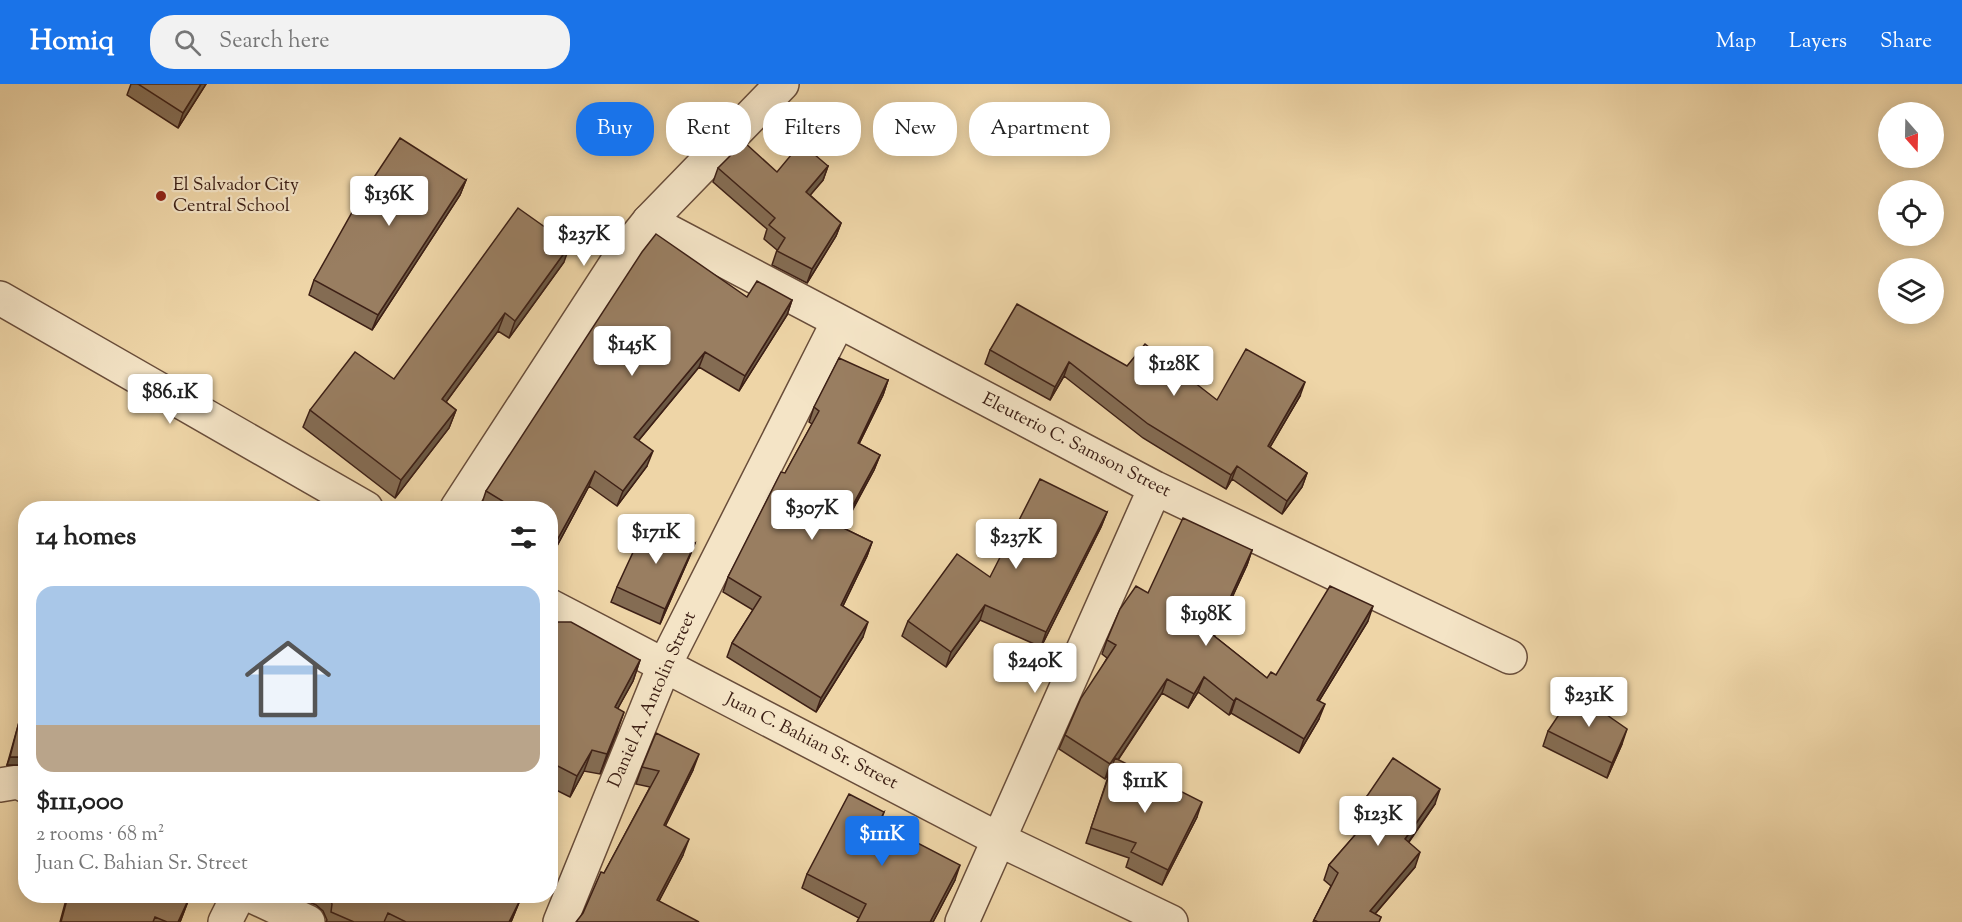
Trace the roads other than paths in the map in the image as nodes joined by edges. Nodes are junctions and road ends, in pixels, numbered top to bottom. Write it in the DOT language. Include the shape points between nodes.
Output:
graph roads {
  1 [pos="783,84"];
  2 [pos="649,221"];
  3 [pos="0,298"];
  4 [pos="838,322"];
  5 [pos="1155,488"];
  6 [pos="354,501"];
  7 [pos="462,501"];
  8 [pos="558,610"];
  9 [pos="1510,657"];
  10 [pos="664,666"];
  11 [pos="18,782"];
  12 [pos="0,785"];
  13 [pos="998,839"];
  14 [pos="234,903"];
  15 [pos="267,903"];
  16 [pos="225,922"];
  17 [pos="308,922"];
  18 [pos="560,922"];
  19 [pos="962,922"];
  20 [pos="1171,922"];
  1 -- 2 [label="street"];
  2 -- 4 [label="street, Eleuterio C. Samson Street"];
  2 -- 7 [label="street" via="621,256"];
  3 -- 6 [label="street"];
  4 -- 5 [label="street, Eleuterio C. Samson Street"];
  4 -- 10 [label="street, Daniel A. Antolin Street"];
  5 -- 9 [label="street, Eleuterio C. Samson Street"];
  5 -- 13 [label="street"];
  8 -- 10 [label="street, Juan C. Bahian Sr. Street"];
  10 -- 13 [label="street, Juan C. Bahian Sr. Street"];
  10 -- 18 [label="street, Daniel A. Antolin Street"];
  11 -- 12 [label="street"];
  13 -- 19 [label="street"];
  13 -- 20 [label="street, Juan C. Bahian Sr. Street"];
  14 -- 16 [label="street"];
  15 -- 17 [label="street"];
}
